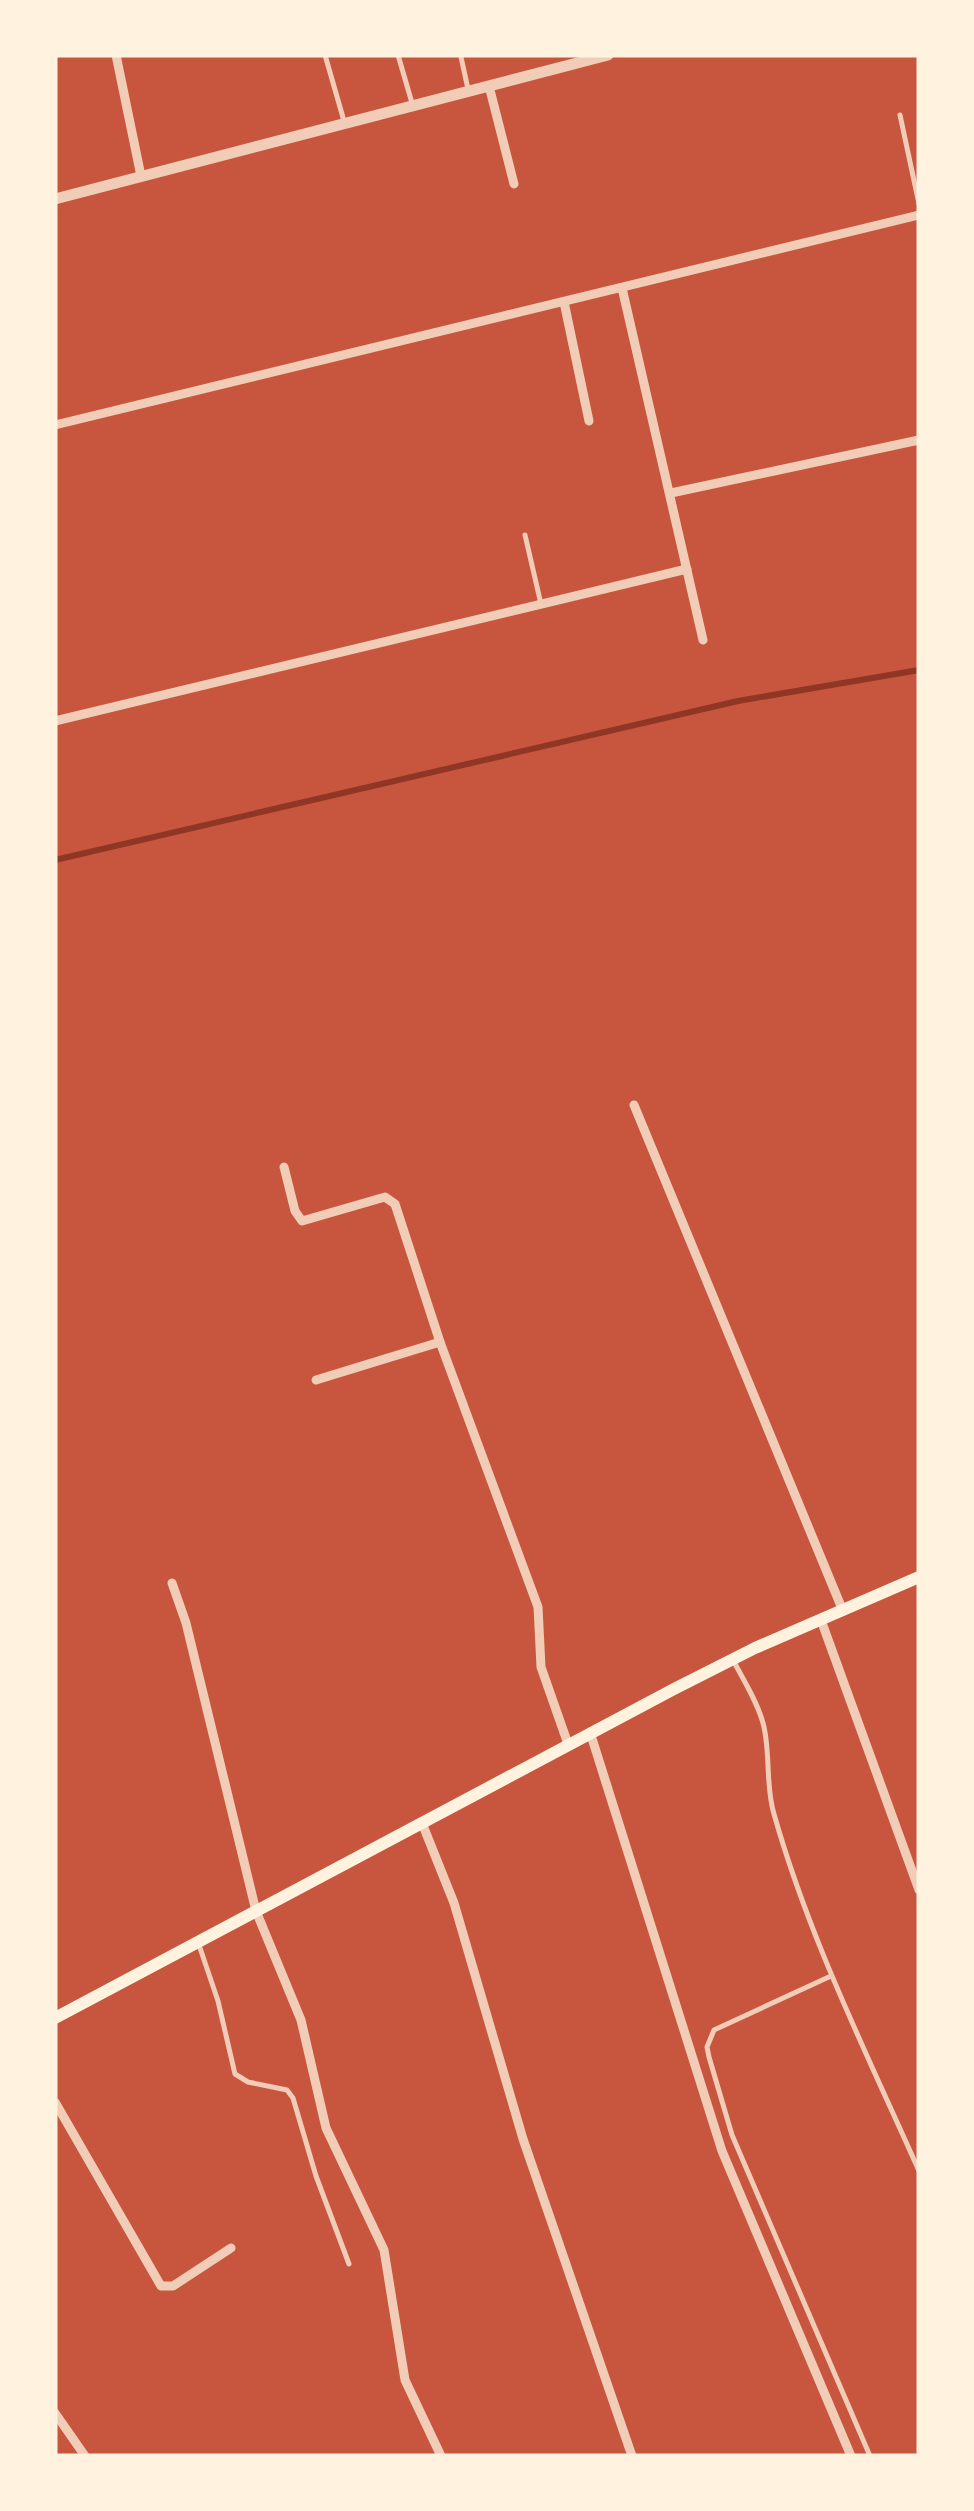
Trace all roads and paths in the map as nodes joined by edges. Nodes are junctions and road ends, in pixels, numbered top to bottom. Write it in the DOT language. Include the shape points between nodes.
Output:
graph roads {
  1 [pos="116,55"];
  2 [pos="325,55"];
  3 [pos="398,55"];
  4 [pos="608,55"];
  5 [pos="461,57"];
  6 [pos="488,86"];
  7 [pos="469,92"];
  8 [pos="413,106"];
  9 [pos="900,116"];
  10 [pos="344,122"];
  11 [pos="141,176"];
  12 [pos="514,184"];
  13 [pos="55,199"];
  14 [pos="919,204"];
  15 [pos="919,215"];
  16 [pos="622,288"];
  17 [pos="564,302"];
  18 [pos="589,421"];
  19 [pos="55,424"];
  20 [pos="919,440"];
  21 [pos="670,493"];
  22 [pos="525,535"];
  23 [pos="687,569"];
  24 [pos="541,604"];
  25 [pos="703,640"];
  26 [pos="55,721"];
  27 [pos="634,1105"];
  28 [pos="284,1167"];
  29 [pos="440,1342"];
  30 [pos="316,1380"];
  31 [pos="919,1577"];
  32 [pos="172,1583"];
  33 [pos="843,1611"];
  34 [pos="821,1620"];
  35 [pos="733,1660"];
  36 [pos="590,1732"];
  37 [pos="568,1744"];
  38 [pos="422,1823"];
  39 [pos="919,1890"];
  40 [pos="256,1912"];
  41 [pos="198,1942"];
  42 [pos="830,1976"];
  43 [pos="55,2018"];
  44 [pos="55,2102"];
  45 [pos="919,2171"];
  46 [pos="232,2248"];
  47 [pos="348,2264"];
  48 [pos="55,2413"];
  49 [pos="84,2456"];
  50 [pos="441,2456"];
  51 [pos="632,2456"];
  52 [pos="850,2456"];
  53 [pos="870,2456"];
  1 -- 11 [label="street"];
  2 -- 10 [label="lane"];
  3 -- 8 [label="lane"];
  4 -- 6 [label="street"];
  5 -- 7 [label="lane"];
  6 -- 7 [label="street"];
  6 -- 12 [label="street"];
  7 -- 8 [label="street"];
  8 -- 10 [label="street"];
  9 -- 14 [label="lane"];
  10 -- 11 [label="street"];
  11 -- 13 [label="street"];
  15 -- 16 [label="street"];
  16 -- 17 [label="street"];
  16 -- 21 [label="street"];
  17 -- 18 [label="street"];
  17 -- 19 [label="street"];
  20 -- 21 [label="street"];
  21 -- 23 [label="street"];
  22 -- 24 [label="lane"];
  23 -- 24 [label="street"];
  23 -- 25 [label="street"];
  24 -- 26 [label="street"];
  27 -- 33 [label="street"];
  28 -- 29 [label="street" via="302,1221 391,1199"];
  29 -- 30 [label="street"];
  29 -- 37 [label="street" via="538,1607 541,1667"];
  31 -- 33 [label="main road"];
  32 -- 40 [label="street"];
  33 -- 34 [label="main road"];
  34 -- 35 [label="main road"];
  34 -- 39 [label="street"];
  35 -- 36 [label="main road"];
  35 -- 42 [label="lane" via="764,1726 774,1814"];
  36 -- 37 [label="main road"];
  36 -- 52 [label="street" via="722,2152"];
  37 -- 38 [label="main road"];
  38 -- 40 [label="main road"];
  38 -- 51 [label="street" via="454,1903 523,2139"];
  40 -- 41 [label="main road"];
  40 -- 50 [label="street" via="301,2020 326,2128 384,2250 405,2380"];
  41 -- 43 [label="main road"];
  41 -- 47 [label="lane" via="235,2074 287,2090 292,2098"];
  42 -- 45 [label="lane"];
  42 -- 53 [label="lane" via="714,2030 707,2047 732,2135"];
  44 -- 46 [label="street" via="161,2286 173,2286"];
  48 -- 49 [label="street"];
}
